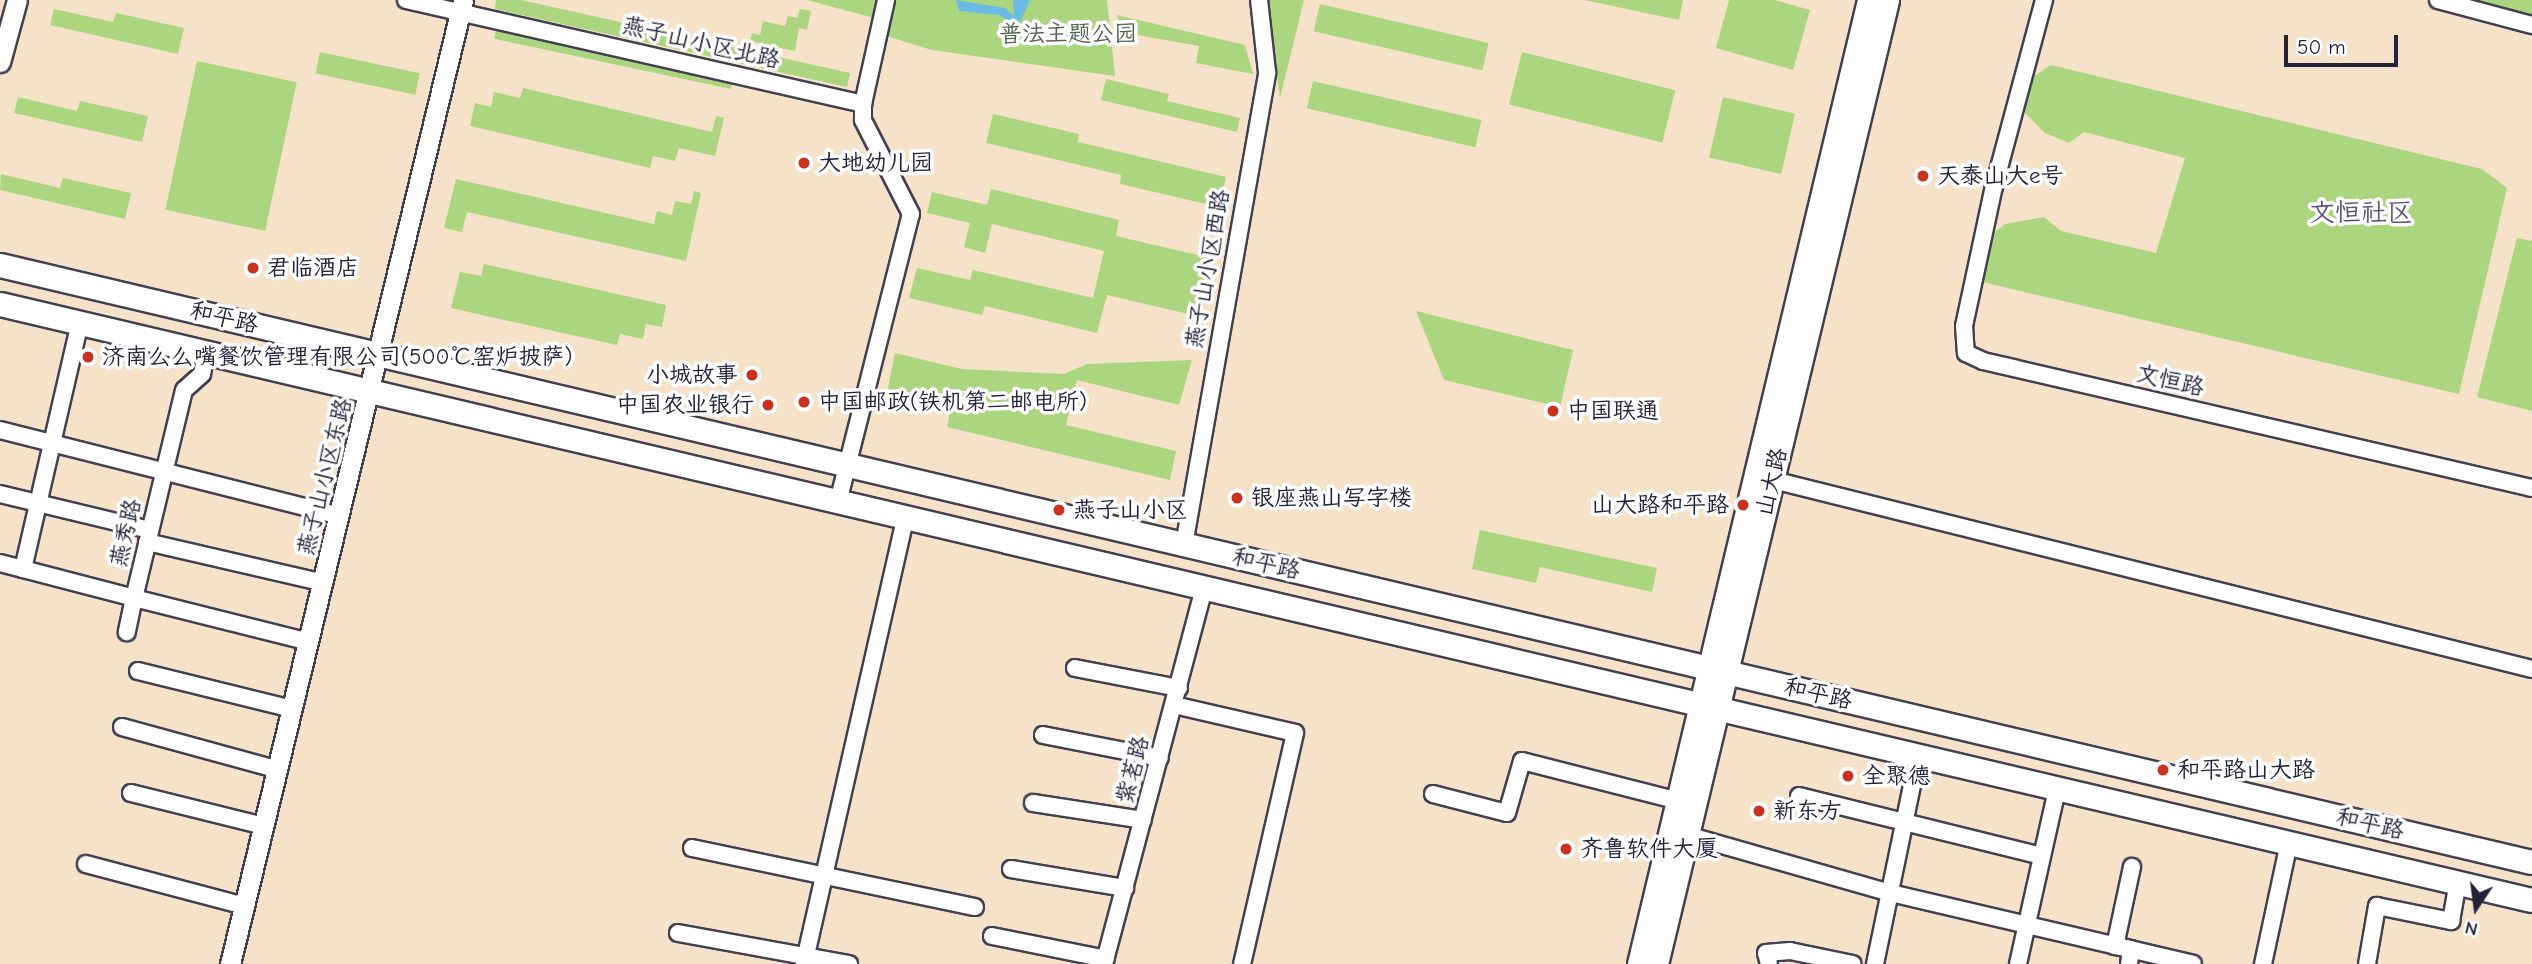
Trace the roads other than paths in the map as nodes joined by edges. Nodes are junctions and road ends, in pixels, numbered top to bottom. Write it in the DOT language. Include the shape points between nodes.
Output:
graph roads {
  1 [pos="3,0"];
  2 [pos="17,0"];
  3 [pos="406,0"];
  4 [pos="886,0"];
  5 [pos="1259,0"];
  6 [pos="1869,0"];
  7 [pos="1887,0"];
  8 [pos="2044,0"];
  9 [pos="2438,0"];
  10 [pos="462,6"];
  11 [pos="0,12"];
  12 [pos="2532,25"];
  13 [pos="0,62"];
  14 [pos="863,104"];
  15 [pos="0,265"];
  16 [pos="0,304"];
  17 [pos="80,323"];
  18 [pos="206,352"];
  19 [pos="381,355"];
  20 [pos="372,392"];
  21 [pos="0,430"];
  22 [pos="51,443"];
  23 [pos="845,465"];
  24 [pos="164,472"];
  25 [pos="1773,480"];
  26 [pos="2532,488"];
  27 [pos="0,494"];
  28 [pos="838,502"];
  29 [pos="38,503"];
  30 [pos="341,516"];
  31 [pos="905,518"];
  32 [pos="149,536"];
  33 [pos="1184,545"];
  34 [pos="0,563"];
  35 [pos="23,569"];
  36 [pos="324,583"];
  37 [pos="1204,588"];
  38 [pos="134,598"];
  39 [pos="127,632"];
  40 [pos="309,642"];
  41 [pos="1075,668"];
  42 [pos="2532,669"];
  43 [pos="1718,670"];
  44 [pos="138,671"];
  45 [pos="1178,688"];
  46 [pos="1174,705"];
  47 [pos="1710,707"];
  48 [pos="293,709"];
  49 [pos="122,727"];
  50 [pos="1043,735"];
  51 [pos="1918,757"];
  52 [pos="1160,758"];
  53 [pos="279,770"];
  54 [pos="2057,789"];
  55 [pos="131,793"];
  56 [pos="1433,794"];
  57 [pos="1799,796"];
  58 [pos="1679,801"];
  59 [pos="1034,803"];
  60 [pos="1143,820"];
  61 [pos="1906,823"];
  62 [pos="264,826"];
  63 [pos="1687,835"];
  64 [pos="2289,844"];
  65 [pos="692,848"];
  66 [pos="2041,856"];
  67 [pos="2532,862"];
  68 [pos="86,864"];
  69 [pos="2132,867"];
  70 [pos="1011,869"];
  71 [pos="823,878"];
  72 [pos="2458,883"];
  73 [pos="1125,888"];
  74 [pos="1891,893"];
  75 [pos="2532,900"];
  76 [pos="245,906"];
  77 [pos="975,907"];
  78 [pos="2026,924"];
  79 [pos="678,933"];
  80 [pos="992,936"];
  81 [pos="2125,953"];
  82 [pos="805,960"];
  83 [pos="1105,961"];
  84 [pos="230,964"];
  85 [pos="849,964"];
  86 [pos="1242,964"];
  87 [pos="1639,964"];
  88 [pos="1656,964"];
  89 [pos="1769,964"];
  90 [pos="1853,964"];
  91 [pos="1875,964"];
  92 [pos="2018,964"];
  93 [pos="2193,964"];
  94 [pos="2263,964"];
  95 [pos="2367,964"];
  1 -- 11 [label="street"];
  2 -- 13 [label="street"];
  3 -- 10 [label="street, 燕子山小区北路"];
  4 -- 14 [label="street"];
  5 -- 33 [label="street, 燕子山小区西路" via="1267,72"];
  6 -- 43 [label="main road, 山大路"];
  7 -- 25 [label="main road, 山大路"];
  8 -- 26 [label="street, 文恒路" via="1994,187 1963,334 1966,353 1983,361"];
  9 -- 12 [label="street"];
  10 -- 14 [label="street, 燕子山小区北路"];
  10 -- 19 [label="street, 燕子山小区东路"];
  14 -- 23 [label="street" via="863,120 911,214"];
  15 -- 19 [label="main road, 和平路"];
  16 -- 17 [label="main road, 和平路"];
  17 -- 18 [label="main road, 和平路"];
  17 -- 22 [label="street"];
  18 -- 20 [label="main road, 和平路"];
  18 -- 24 [label="street, 燕秀路" via="202,374 184,390"];
  19 -- 20 [label="street, 燕子山小区东路"];
  19 -- 23 [label="main road, 和平路"];
  20 -- 28 [label="main road, 和平路"];
  20 -- 30 [label="street, 燕子山小区东路"];
  21 -- 22 [label="street"];
  22 -- 24 [label="street"];
  22 -- 29 [label="street"];
  23 -- 28 [label="street"];
  23 -- 33 [label="main road, 和平路"];
  24 -- 30 [label="street"];
  24 -- 32 [label="street, 燕秀路"];
  25 -- 42 [label="street"];
  25 -- 43 [label="main road, 山大路"];
  27 -- 29 [label="street"];
  28 -- 31 [label="main road, 和平路"];
  29 -- 32 [label="street"];
  29 -- 35 [label="street"];
  30 -- 36 [label="street, 燕子山小区东路"];
  31 -- 37 [label="main road, 和平路"];
  31 -- 71 [label="street"];
  32 -- 36 [label="street"];
  32 -- 38 [label="street, 燕秀路"];
  33 -- 43 [label="main road, 和平路"];
  34 -- 35 [label="street"];
  35 -- 38 [label="street"];
  36 -- 40 [label="street, 燕子山小区东路"];
  37 -- 45 [label="street, 紫茗路"];
  37 -- 47 [label="main road, 和平路"];
  38 -- 39 [label="street"];
  38 -- 40 [label="street, 燕秀路"];
  40 -- 48 [label="street, 燕子山小区东路"];
  41 -- 45 [label="street"];
  43 -- 47 [label="main road, 山大路"];
  43 -- 67 [label="main road, 和平路"];
  44 -- 48 [label="street"];
  45 -- 46 [label="street, 紫茗路"];
  46 -- 52 [label="street, 紫茗路"];
  46 -- 86 [label="street" via="1294,733"];
  47 -- 51 [label="main road, 和平路"];
  47 -- 58 [label="main road, 山大路"];
  47 -- 63 [label="main road, 山大路"];
  48 -- 53 [label="street, 燕子山小区东路"];
  49 -- 53 [label="street"];
  50 -- 52 [label="street"];
  51 -- 54 [label="main road, 和平路"];
  51 -- 61 [label="street"];
  52 -- 60 [label="street, 紫茗路"];
  53 -- 62 [label="street, 燕子山小区东路"];
  54 -- 64 [label="main road, 和平路"];
  54 -- 66 [label="street"];
  55 -- 62 [label="street"];
  56 -- 58 [label="street" via="1507,813 1522,761"];
  57 -- 61 [label="street"];
  58 -- 87 [label="main road, 山大路"];
  59 -- 60 [label="street"];
  60 -- 73 [label="street, 紫茗路"];
  61 -- 66 [label="street"];
  61 -- 74 [label="street"];
  62 -- 76 [label="street, 燕子山小区东路"];
  63 -- 74 [label="street"];
  63 -- 88 [label="main road, 山大路"];
  64 -- 72 [label="main road, 和平路"];
  64 -- 94 [label="street"];
  65 -- 71 [label="street"];
  66 -- 78 [label="street"];
  68 -- 76 [label="street"];
  69 -- 81 [label="street"];
  70 -- 73 [label="street"];
  71 -- 77 [label="street"];
  71 -- 82 [label="street"];
  72 -- 75 [label="main road, 和平路"];
  72 -- 95 [label="street" via="2451,921 2377,906"];
  73 -- 83 [label="street, 紫茗路"];
  74 -- 78 [label="street"];
  74 -- 91 [label="street"];
  76 -- 84 [label="street, 燕子山小区东路"];
  78 -- 81 [label="street"];
  78 -- 92 [label="street"];
  79 -- 82 [label="street"];
  80 -- 83 [label="street"];
  81 -- 93 [label="street"];
  82 -- 85 [label="street"];
  89 -- 90 [label="street" via="1766,953 1790,951"];
}
